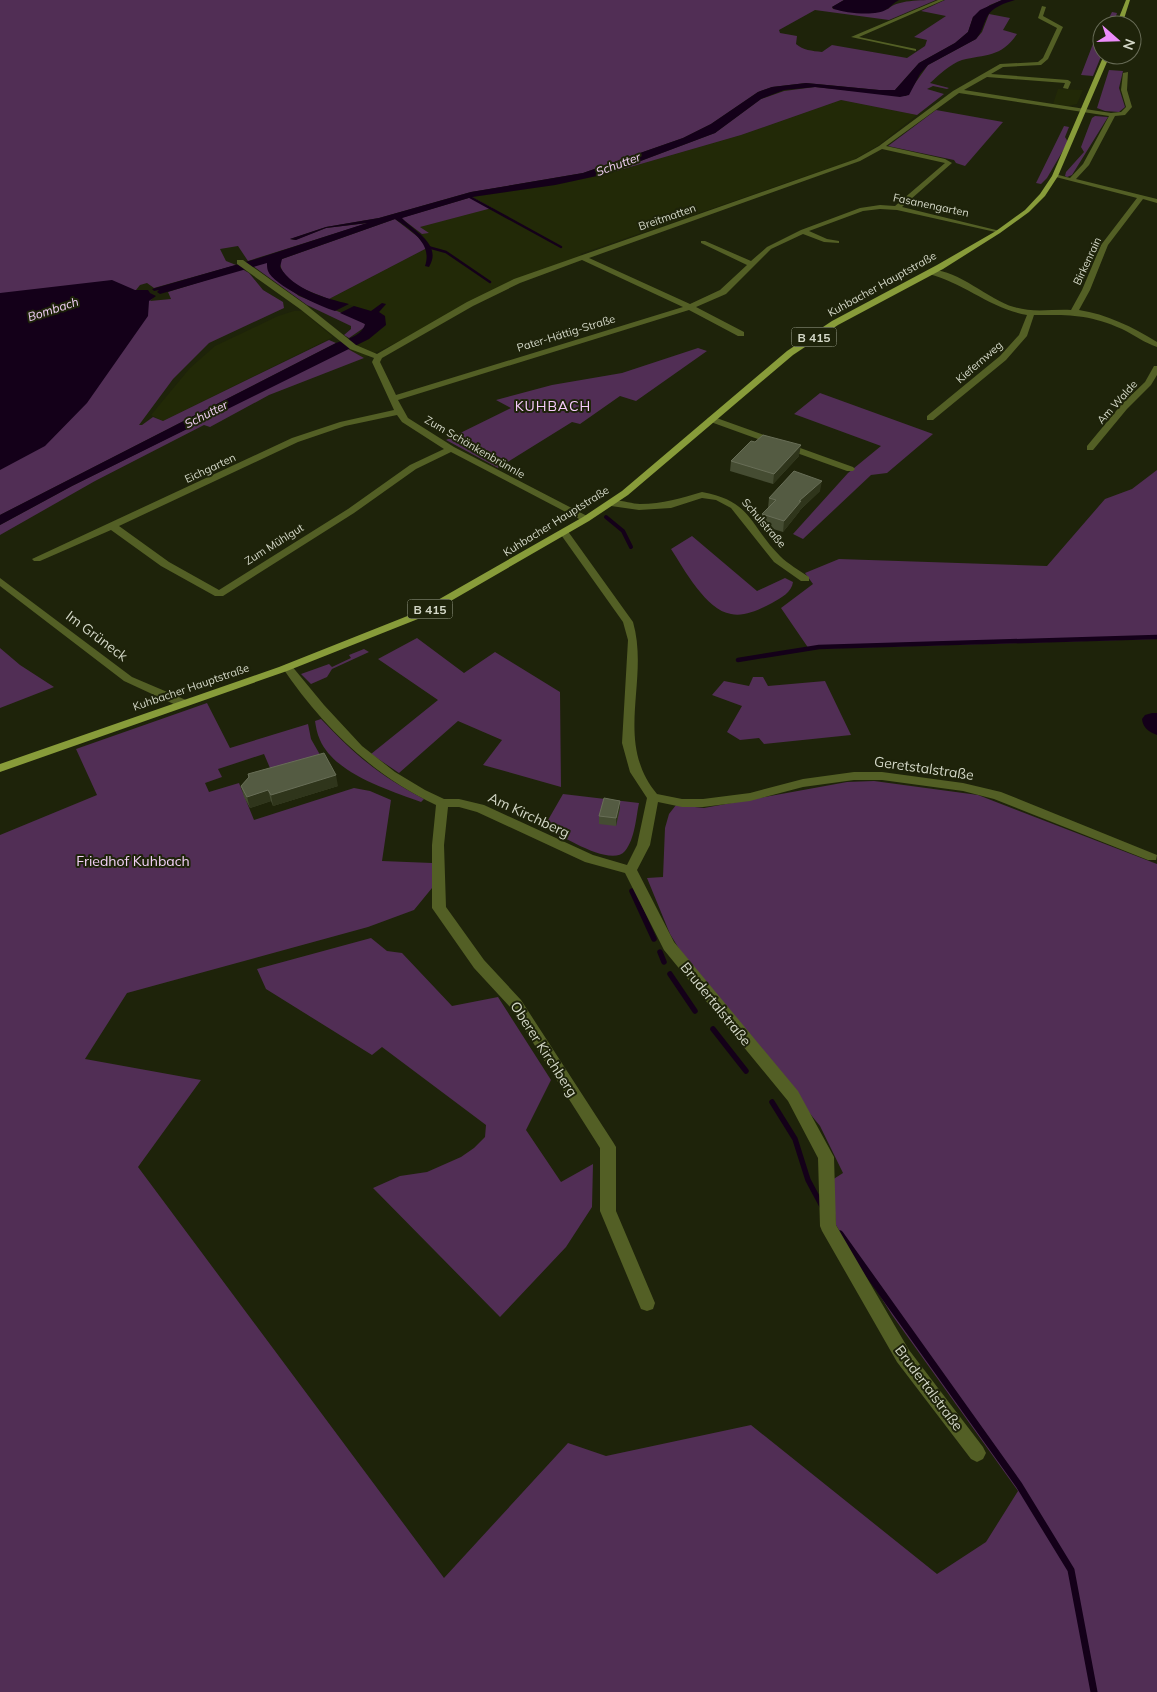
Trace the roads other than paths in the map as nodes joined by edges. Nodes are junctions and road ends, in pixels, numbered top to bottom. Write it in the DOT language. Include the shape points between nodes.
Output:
graph roads {
  1 [pos="942,0"];
  2 [pos="1128,0"];
  3 [pos="1044,7"];
  4 [pos="1123,15"];
  5 [pos="914,50"];
  6 [pos="1103,65"];
  7 [pos="1126,73"];
  8 [pos="986,75"];
  9 [pos="1066,88"];
  10 [pos="959,91"];
  11 [pos="1084,111"];
  12 [pos="1111,115"];
  13 [pos="881,147"];
  14 [pos="1055,176"];
  15 [pos="1072,180"];
  16 [pos="1141,197"];
  17 [pos="1157,201"];
  18 [pos="897,208"];
  19 [pos="802,231"];
  20 [pos="998,232"];
  21 [pos="703,242"];
  22 [pos="837,242"];
  23 [pos="583,258"];
  24 [pos="240,262"];
  25 [pos="751,264"];
  26 [pos="932,272"];
  27 [pos="690,307"];
  28 [pos="1074,312"];
  29 [pos="1031,313"];
  30 [pos="741,334"];
  31 [pos="1157,345"];
  32 [pos="378,357"];
  33 [pos="1157,368"];
  34 [pos="393,398"];
  35 [pos="398,412"];
  36 [pos="930,418"];
  37 [pos="712,419"];
  38 [pos="1090,448"];
  39 [pos="451,449"];
  40 [pos="850,469"];
  41 [pos="610,503"];
  42 [pos="586,519"];
  43 [pos="112,526"];
  44 [pos="564,532"];
  45 [pos="37,559"];
  46 [pos="805,579"];
  47 [pos="0,581"];
  48 [pos="287,668"];
  49 [pos="182,703"];
  50 [pos="0,768"];
  51 [pos="654,796"];
  52 [pos="442,803"];
  53 [pos="1152,857"];
  54 [pos="630,870"];
  55 [pos="647,1302"];
  56 [pos="978,1453"];
  1 -- 5 [label="street" via="854,37"];
  2 -- 4 [label="main road"];
  3 -- 8 [label="street, Breitmatten" via="1040,17 1060,27 1045,59 1032,65 1002,65"];
  6 -- 11 [label="main road, B 415"];
  7 -- 12 [label="street" via="1124,90 1129,108 1123,114"];
  8 -- 9 [label="street" via="1068,82"];
  8 -- 10 [label="street, Breitmatten"];
  10 -- 11 [label="street"];
  10 -- 13 [label="street, Breitmatten" via="947,96"];
  11 -- 12 [label="street"];
  11 -- 14 [label="main road, B 415"];
  12 -- 15 [label="street" via="1086,165"];
  13 -- 18 [label="street" via="949,163"];
  13 -- 23 [label="street, Breitmatten" via="858,160"];
  14 -- 15 [label="street"];
  14 -- 20 [label="main road, Kuhbacher Hauptstraße / B 415" via="1034,204"];
  15 -- 16 [label="street"];
  16 -- 17 [label="street"];
  16 -- 28 [label="street, Birkenrain" via="1105,245"];
  18 -- 19 [label="street, Fasanengarten" via="867,208"];
  18 -- 20 [label="street, Fasanengarten"];
  19 -- 22 [label="street"];
  19 -- 25 [label="street, Fasanengarten" via="769,248"];
  20 -- 26 [label="main road, Kuhbacher Hauptstraße / B 415"];
  21 -- 25 [label="street"];
  23 -- 27 [label="street"];
  23 -- 32 [label="street, Breitmatten" via="495,291"];
  24 -- 32 [label="street" via="304,307 353,347"];
  25 -- 27 [label="street, Fasanengarten" via="723,292"];
  26 -- 29 [label="street" via="966,284 997,304"];
  26 -- 37 [label="main road, Kuhbacher Hauptstraße / B 415" via="835,323 790,352"];
  27 -- 30 [label="street"];
  27 -- 34 [label="street, Pater-Hättig-Straße"];
  28 -- 29 [label="street"];
  28 -- 31 [label="street" via="1112,322"];
  29 -- 36 [label="street, Kiefernweg" via="1023,336 1003,358"];
  32 -- 34 [label="street" via="376,362"];
  33 -- 38 [label="street, Am Walde" via="1148,383"];
  34 -- 35 [label="street"];
  35 -- 39 [label="street, Zum Schänkenbrünnle" via="405,420"];
  35 -- 43 [label="street, Eichgarten" via="343,424 295,440"];
  37 -- 40 [label="street"];
  37 -- 41 [label="main road, Kuhbacher Hauptstraße / B 415"];
  39 -- 42 [label="street, Zum Schänkenbrünnle"];
  39 -- 43 [label="street, Zum Mühlgut" via="414,467 219,594 165,564"];
  41 -- 42 [label="main road, Kuhbacher Hauptstraße / B 415"];
  41 -- 46 [label="street, Schulstraße" via="639,507 670,505 702,496 720,498 734,506 749,522 778,560"];
  42 -- 44 [label="main road, Kuhbacher Hauptstraße / B 415"];
  43 -- 45 [label="street, Eichgarten"];
  44 -- 48 [label="main road, Kuhbacher Hauptstraße / B 415" via="419,615"];
  44 -- 51 [label="street" via="628,622 633,640 628,743 636,772"];
  47 -- 49 [label="street, Im Grüneck" via="128,679"];
  48 -- 49 [label="main road, Kuhbacher Hauptstraße / B 415"];
  48 -- 52 [label="street, Am Kirchberg" via="358,749 391,775"];
  49 -- 50 [label="main road, Kuhbacher Hauptstraße / B 415"];
  51 -- 53 [label="street, Geretstalstraße" via="703,803 750,797 803,783 882,776 997,795"];
  51 -- 54 [label="street" via="642,849"];
  52 -- 54 [label="street, Am Kirchberg" via="480,808 589,859"];
  52 -- 55 [label="street, Oberer Kirchberg" via="438,845 439,908 479,964 516,1004 608,1147 608,1211"];
  54 -- 56 [label="street, Brudertalstraße" via="669,946 793,1096 826,1157 828,1226 903,1356"];
}
